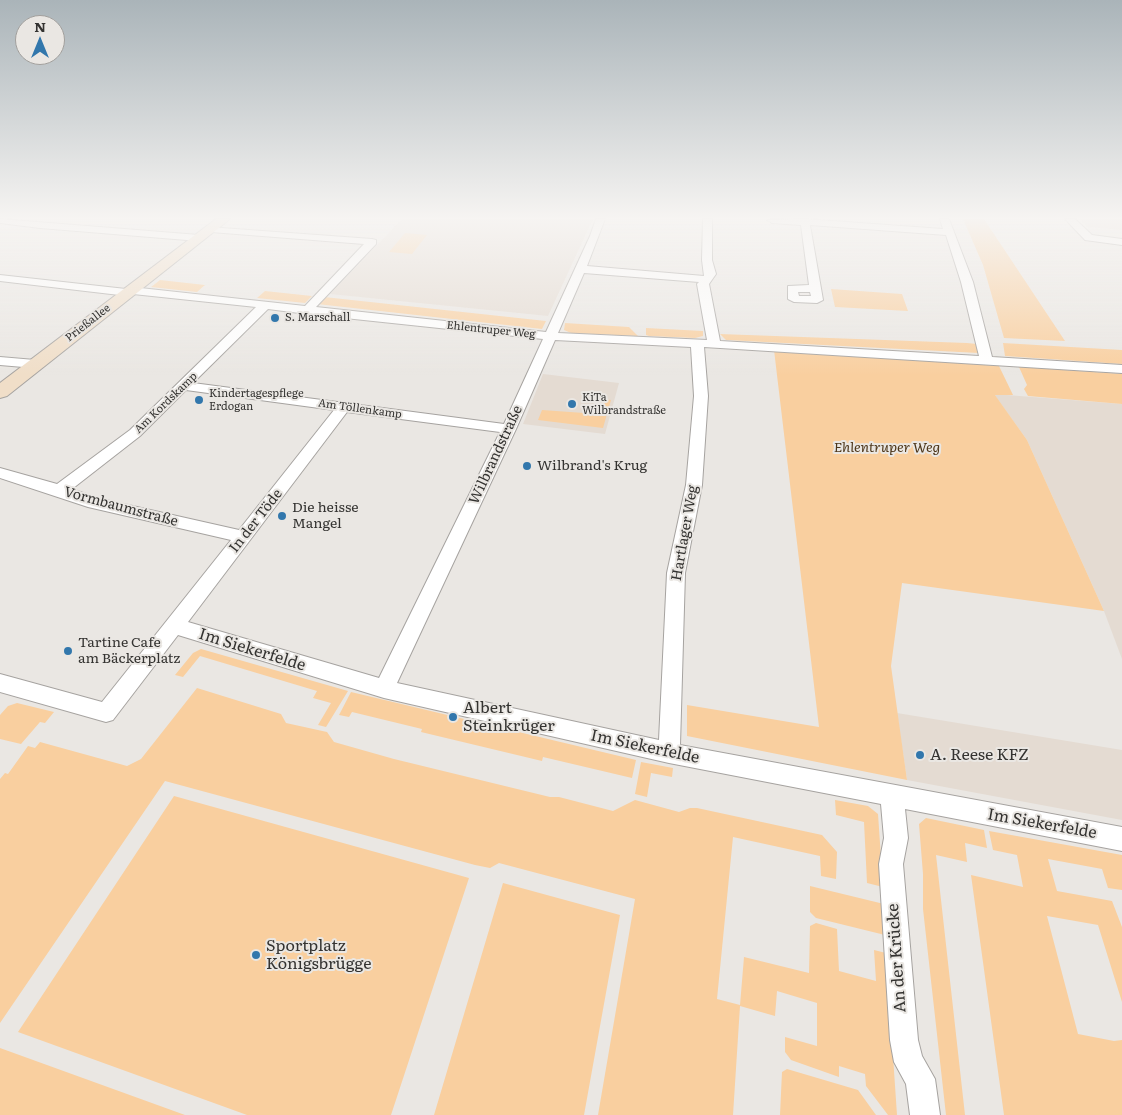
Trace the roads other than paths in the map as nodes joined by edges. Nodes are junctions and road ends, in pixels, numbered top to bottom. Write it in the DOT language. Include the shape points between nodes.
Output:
graph roads {
  1 [pos="156,271"];
  2 [pos="344,271"];
  3 [pos="579,271"];
  4 [pos="606,271"];
  5 [pos="710,271"];
  6 [pos="814,271"];
  7 [pos="963,271"];
  8 [pos="0,278"];
  9 [pos="706,279"];
  10 [pos="814,289"];
  11 [pos="129,292"];
  12 [pos="265,305"];
  13 [pos="306,310"];
  14 [pos="549,336"];
  15 [pos="706,344"];
  16 [pos="986,360"];
  17 [pos="0,361"];
  18 [pos="35,364"];
  19 [pos="1122,369"];
  20 [pos="182,386"];
  21 [pos="0,392"];
  22 [pos="344,407"];
  23 [pos="509,429"];
  24 [pos="0,473"];
  25 [pos="58,491"];
  26 [pos="244,536"];
  27 [pos="170,631"];
  28 [pos="3,688"];
  29 [pos="384,689"];
  30 [pos="669,753"];
  31 [pos="892,796"];
  32 [pos="1122,838"];
  33 [pos="925,1115"];
  1 -- 11 [label="street, Prießallee"];
  2 -- 13 [label="street"];
  3 -- 14 [label="street, Wilbrandstraße"];
  4 -- 9 [label="street"];
  5 -- 9 [label="street, Hartlager Weg"];
  6 -- 10 [label="street"];
  7 -- 16 [label="street"];
  8 -- 11 [label="street, Ehlentruper Weg"];
  9 -- 15 [label="street, Hartlager Weg" via="703,284"];
  11 -- 12 [label="street, Ehlentruper Weg"];
  11 -- 18 [label="street, Prießallee"];
  12 -- 13 [label="street, Ehlentruper Weg"];
  12 -- 20 [label="street, Am Kordskamp"];
  13 -- 14 [label="street, Ehlentruper Weg"];
  14 -- 15 [label="street, Ehlentruper Weg"];
  14 -- 23 [label="street, Wilbrandstraße"];
  15 -- 16 [label="street, Ehlentruper Weg"];
  15 -- 30 [label="street, Hartlager Weg" via="694,485 676,573"];
  16 -- 19 [label="street, Ehlentruper Weg"];
  17 -- 18 [label="street"];
  18 -- 21 [label="street, Prießallee"];
  20 -- 22 [label="street, Am Töllenkamp"];
  20 -- 25 [label="street, Am Kordskamp" via="135,433"];
  22 -- 23 [label="street, Am Töllenkamp"];
  22 -- 26 [label="street, In der Töde"];
  23 -- 29 [label="street, Wilbrandstraße"];
  24 -- 25 [label="street, Vormbaumstraße"];
  25 -- 26 [label="street, Vormbaumstraße" via="150,517"];
  26 -- 27 [label="street, In der Töde"];
  27 -- 28 [label="street, In der Töde" via="106,713"];
  27 -- 29 [label="street, Im Siekerfelde"];
  29 -- 30 [label="street, Im Siekerfelde"];
  30 -- 31 [label="street, Im Siekerfelde"];
  31 -- 32 [label="street, Im Siekerfelde"];
  31 -- 33 [label="street, An der Krücke" via="896,838 891,864 904,1040 909,1062 920,1080"];
}
